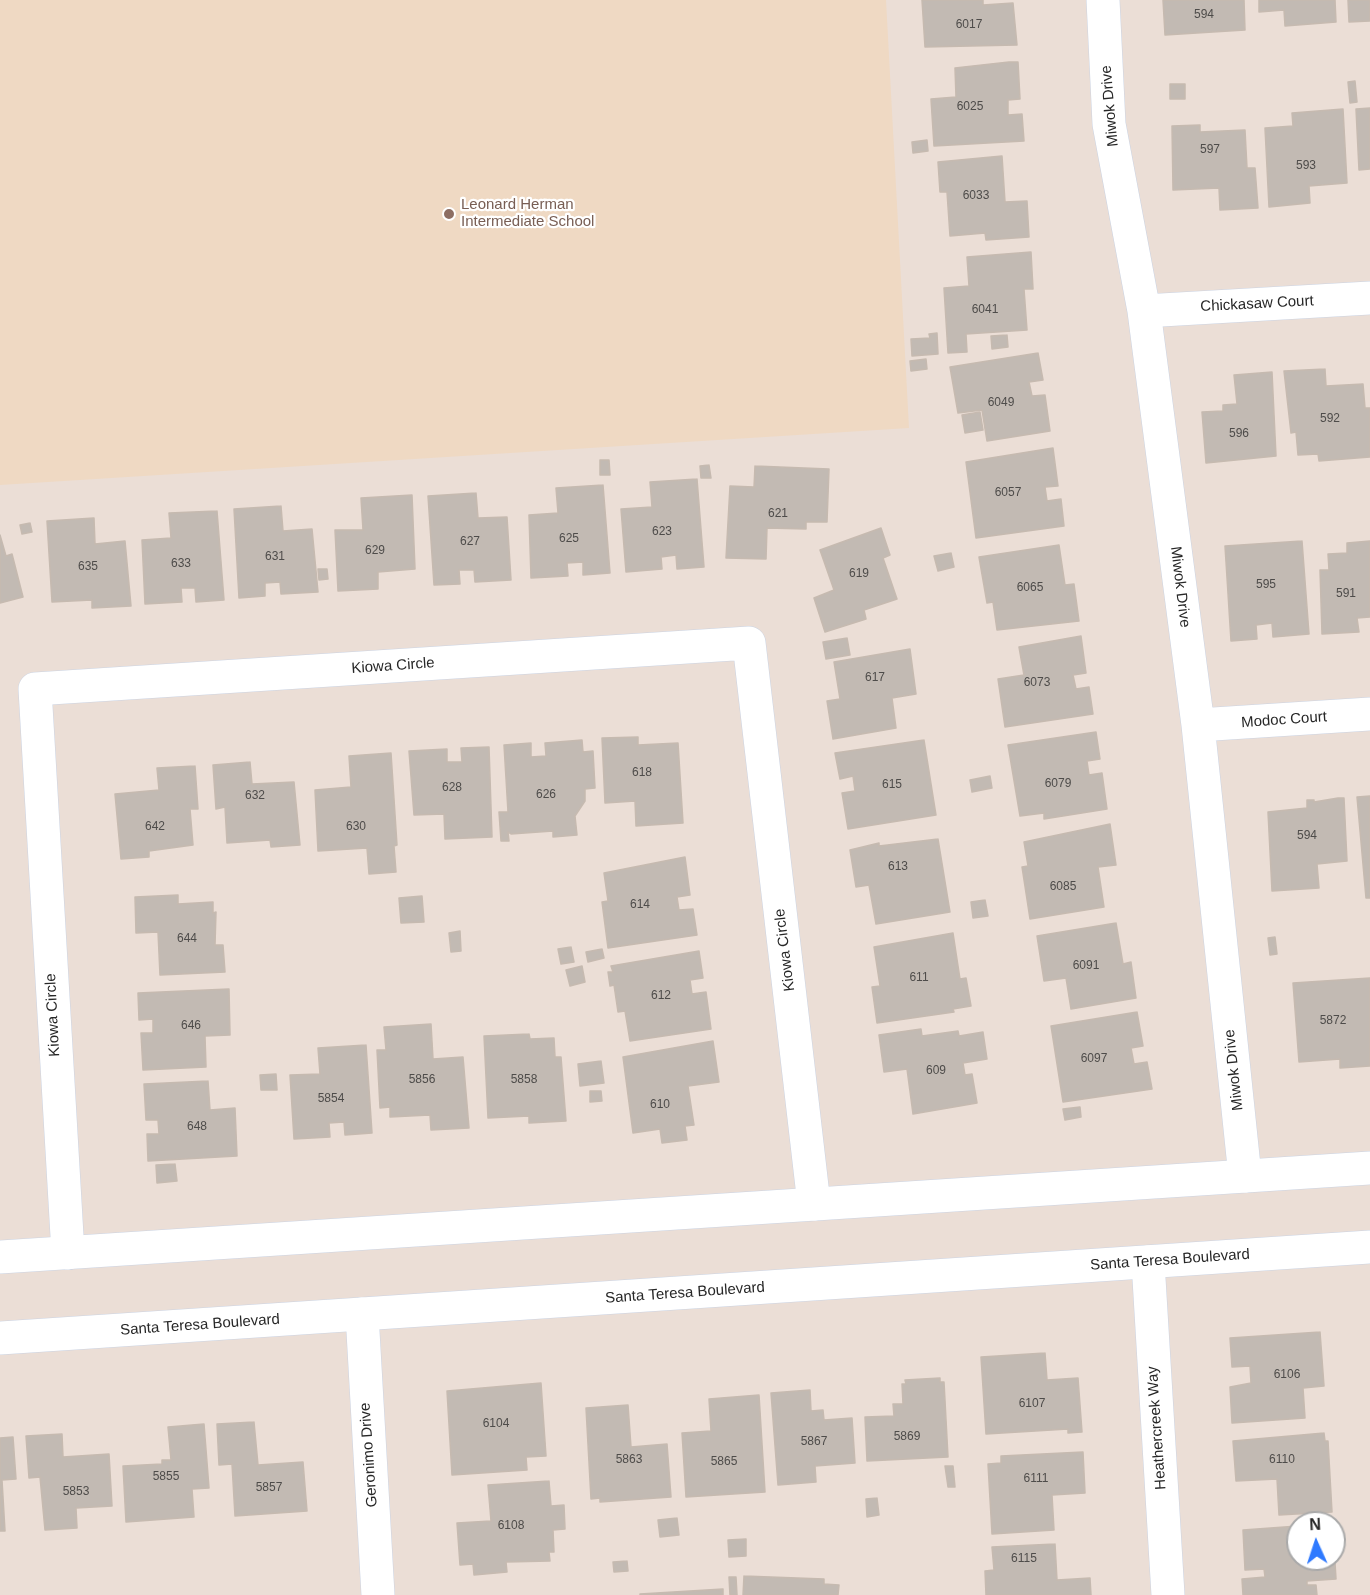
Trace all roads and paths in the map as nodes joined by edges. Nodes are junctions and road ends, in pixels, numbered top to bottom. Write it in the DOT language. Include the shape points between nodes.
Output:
graph roads {
  1 [pos="1103,0"];
  2 [pos="1370,298"];
  3 [pos="1144,311"];
  4 [pos="1370,714"];
  5 [pos="1198,725"];
  6 [pos="1370,1168"];
  7 [pos="1245,1176"];
  8 [pos="814,1204"];
  9 [pos="1370,1247"];
  10 [pos="68,1252"];
  11 [pos="0,1257"];
  12 [pos="1148,1262"];
  13 [pos="362,1314"];
  14 [pos="0,1338"];
  15 [pos="378,1595"];
  16 [pos="1168,1595"];
  1 -- 3 [label="street, Miwok Drive" via="1109,124"];
  2 -- 3 [label="street, Chickasaw Court"];
  3 -- 5 [label="street, Miwok Drive"];
  4 -- 5 [label="street, Modoc Court"];
  5 -- 7 [label="street, Miwok Drive"];
  6 -- 7 [label="street"];
  7 -- 8 [label="street"];
  8 -- 10 [label="street"];
  8 -- 10 [label="street, Kiowa Circle" via="749,643 35,689"];
  9 -- 12 [label="street, Santa Teresa Boulevard"];
  10 -- 11 [label="street"];
  12 -- 13 [label="street, Santa Teresa Boulevard"];
  12 -- 16 [label="street, Heathercreek Way"];
  13 -- 14 [label="street, Santa Teresa Boulevard"];
  13 -- 15 [label="street, Geronimo Drive"];
}
